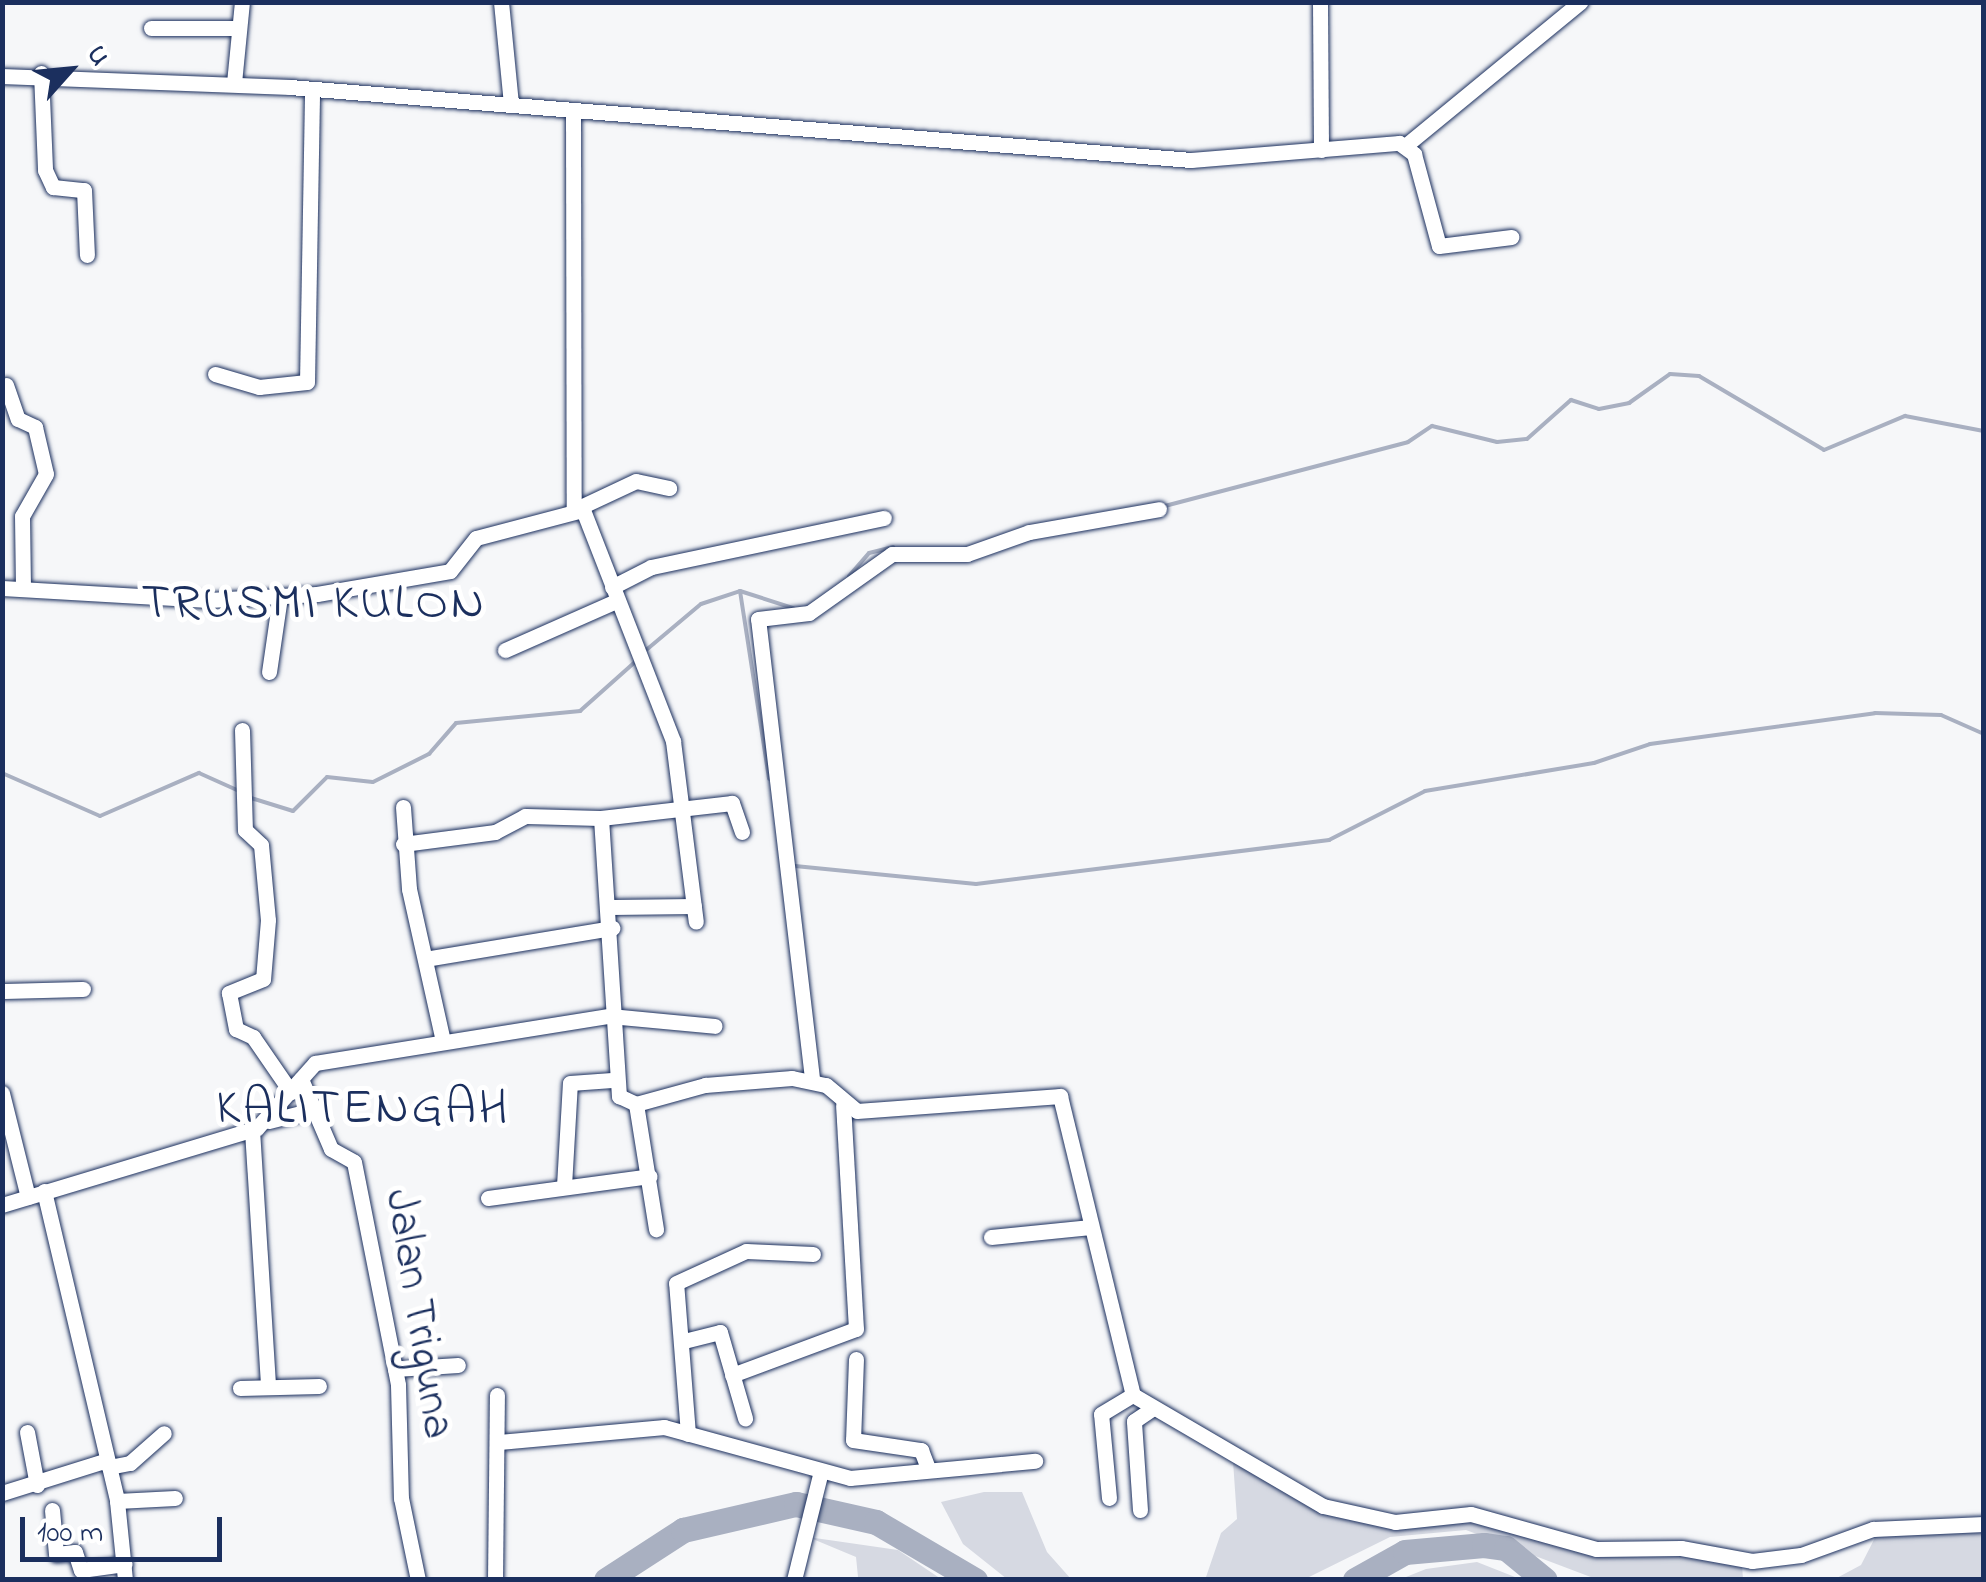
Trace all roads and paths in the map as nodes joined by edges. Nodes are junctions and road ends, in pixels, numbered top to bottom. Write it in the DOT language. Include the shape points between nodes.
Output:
graph roads {
  1 [pos="242,2"];
  2 [pos="501,2"];
  3 [pos="1320,2"];
  4 [pos="1580,2"];
  5 [pos="151,28"];
  6 [pos="239,28"];
  7 [pos="41,73"];
  8 [pos="2,76"];
  9 [pos="234,83"];
  10 [pos="312,89"];
  11 [pos="511,104"];
  12 [pos="574,111"];
  13 [pos="1405,146"];
  14 [pos="1321,150"];
  15 [pos="1511,237"];
  16 [pos="87,254"];
  17 [pos="215,374"];
  18 [pos="6,385"];
  19 [pos="668,488"];
  20 [pos="1159,509"];
  21 [pos="574,510"];
  22 [pos="884,518"];
  23 [pos="24,587"];
  24 [pos="2,588"];
  25 [pos="614,594"];
  26 [pos="280,596"];
  27 [pos="505,650"];
  28 [pos="269,672"];
  29 [pos="242,730"];
  30 [pos="682,806"];
  31 [pos="403,807"];
  32 [pos="602,818"];
  33 [pos="742,832"];
  34 [pos="403,844"];
  35 [pos="611,907"];
  36 [pos="612,928"];
  37 [pos="431,958"];
  38 [pos="84,989"];
  39 [pos="2,990"];
  40 [pos="610,1016"];
  41 [pos="715,1026"];
  42 [pos="442,1037"];
  43 [pos="812,1078"];
  44 [pos="612,1080"];
  45 [pos="296,1086"];
  46 [pos="2,1093"];
  47 [pos="636,1104"];
  48 [pos="843,1104"];
  49 [pos="316,1109"];
  50 [pos="269,1122"];
  51 [pos="252,1130"];
  52 [pos="650,1176"];
  53 [pos="564,1186"];
  54 [pos="36,1194"];
  55 [pos="488,1198"];
  56 [pos="2,1205"];
  57 [pos="656,1228"];
  58 [pos="1091,1228"];
  59 [pos="991,1237"];
  60 [pos="814,1254"];
  61 [pos="684,1341"];
  62 [pos="856,1359"];
  63 [pos="458,1365"];
  64 [pos="395,1368"];
  65 [pos="732,1375"];
  66 [pos="268,1386"];
  67 [pos="319,1386"];
  68 [pos="240,1388"];
  69 [pos="496,1394"];
  70 [pos="1132,1395"];
  71 [pos="1153,1408"];
  72 [pos="745,1418"];
  73 [pos="26,1432"];
  74 [pos="164,1433"];
  75 [pos="688,1434"];
  76 [pos="499,1442"];
  77 [pos="1034,1461"];
  78 [pos="108,1464"];
  79 [pos="928,1468"];
  80 [pos="820,1475"];
  81 [pos="37,1486"];
  82 [pos="2,1493"];
  83 [pos="175,1498"];
  84 [pos="1110,1498"];
  85 [pos="116,1501"];
  86 [pos="52,1510"];
  87 [pos="1140,1510"];
  88 [pos="1984,1524"];
  89 [pos="124,1572"];
  90 [pos="418,1580"];
  91 [pos="495,1580"];
  92 [pos="794,1580"];
  1 -- 6 [label="street"];
  2 -- 11 [label="street"];
  3 -- 14 [label="street"];
  4 -- 13 [label="street"];
  5 -- 6 [label="street"];
  6 -- 9 [label="street"];
  7 -- 8 [label="street"];
  7 -- 9 [label="street"];
  7 -- 16 [label="street" via="44,170 53,187 84,190"];
  9 -- 10 [label="street"];
  10 -- 11 [label="street"];
  10 -- 17 [label="street" via="307,382 282,389"];
  11 -- 12 [label="street"];
  12 -- 14 [label="street" via="1191,160"];
  12 -- 21 [label="street"];
  13 -- 14 [label="street"];
  13 -- 15 [label="street" via="1439,246"];
  18 -- 23 [label="street" via="18,420 35,427 46,474 22,516"];
  19 -- 21 [label="street" via="636,482"];
  20 -- 43 [label="street" via="1029,532 967,554 892,554 809,613 758,619"];
  21 -- 25 [label="street" via="586,514"];
  21 -- 26 [label="street" via="476,538 450,571"];
  22 -- 25 [label="street" via="650,567"];
  23 -- 24 [label="street"];
  23 -- 26 [label="street"];
  25 -- 27 [label="street"];
  25 -- 30 [label="street" via="673,741"];
  26 -- 28 [label="street"];
  29 -- 45 [label="street, Jalan Triguna" via="245,830 262,851 264,974 228,993 236,1029 252,1035"];
  30 -- 32 [label="street"];
  30 -- 33 [label="street" via="732,803"];
  30 -- 35 [label="street" via="695,914"];
  31 -- 34 [label="street"];
  32 -- 34 [label="street" via="525,816 495,832"];
  32 -- 35 [label="street"];
  34 -- 37 [label="street"];
  35 -- 36 [label="street"];
  36 -- 37 [label="street"];
  36 -- 40 [label="street"];
  37 -- 42 [label="street"];
  38 -- 39 [label="street"];
  40 -- 41 [label="street"];
  40 -- 42 [label="street"];
  40 -- 44 [label="street"];
  42 -- 45 [label="street" via="315,1064"];
  43 -- 47 [label="street" via="705,1084"];
  43 -- 48 [label="street"];
  44 -- 47 [label="street"];
  44 -- 53 [label="street" via="570,1083"];
  45 -- 49 [label="street, Jalan Triguna"];
  45 -- 50 [label="street"];
  46 -- 54 [label="street"];
  47 -- 52 [label="street"];
  48 -- 58 [label="street" via="866,1111 1060,1096"];
  48 -- 65 [label="street" via="856,1329"];
  49 -- 50 [label="street"];
  49 -- 64 [label="street, Jalan Triguna" via="331,1149 354,1162"];
  50 -- 51 [label="street"];
  51 -- 54 [label="street"];
  51 -- 66 [label="street"];
  52 -- 53 [label="street"];
  52 -- 57 [label="street"];
  53 -- 55 [label="street"];
  54 -- 56 [label="street"];
  54 -- 78 [label="street"];
  58 -- 59 [label="street"];
  58 -- 70 [label="street"];
  60 -- 61 [label="street" via="746,1251 680,1280"];
  61 -- 65 [label="street" via="717,1330"];
  61 -- 75 [label="street"];
  62 -- 79 [label="street" via="853,1440 921,1450"];
  63 -- 64 [label="street"];
  64 -- 90 [label="street, Jalan Triguna" via="406,1439 401,1498"];
  65 -- 72 [label="street"];
  66 -- 67 [label="street"];
  66 -- 68 [label="street"];
  69 -- 76 [label="street"];
  70 -- 71 [label="street"];
  70 -- 84 [label="street" via="1102,1412"];
  71 -- 87 [label="street" via="1134,1421"];
  71 -- 88 [label="street" via="1317,1500 1395,1522 1471,1514 1596,1549 1682,1548 1752,1561 1801,1556 1873,1528"];
  73 -- 81 [label="street"];
  74 -- 78 [label="street" via="139,1457"];
  75 -- 76 [label="street" via="647,1426"];
  75 -- 80 [label="street"];
  76 -- 91 [label="street"];
  77 -- 79 [label="street"];
  78 -- 81 [label="street"];
  78 -- 85 [label="street"];
  79 -- 80 [label="street" via="872,1479"];
  80 -- 92 [label="street"];
  81 -- 82 [label="street"];
  83 -- 85 [label="street"];
  85 -- 89 [label="street"];
  86 -- 89 [label="street" via="56,1554 75,1552 81,1570"];
}
